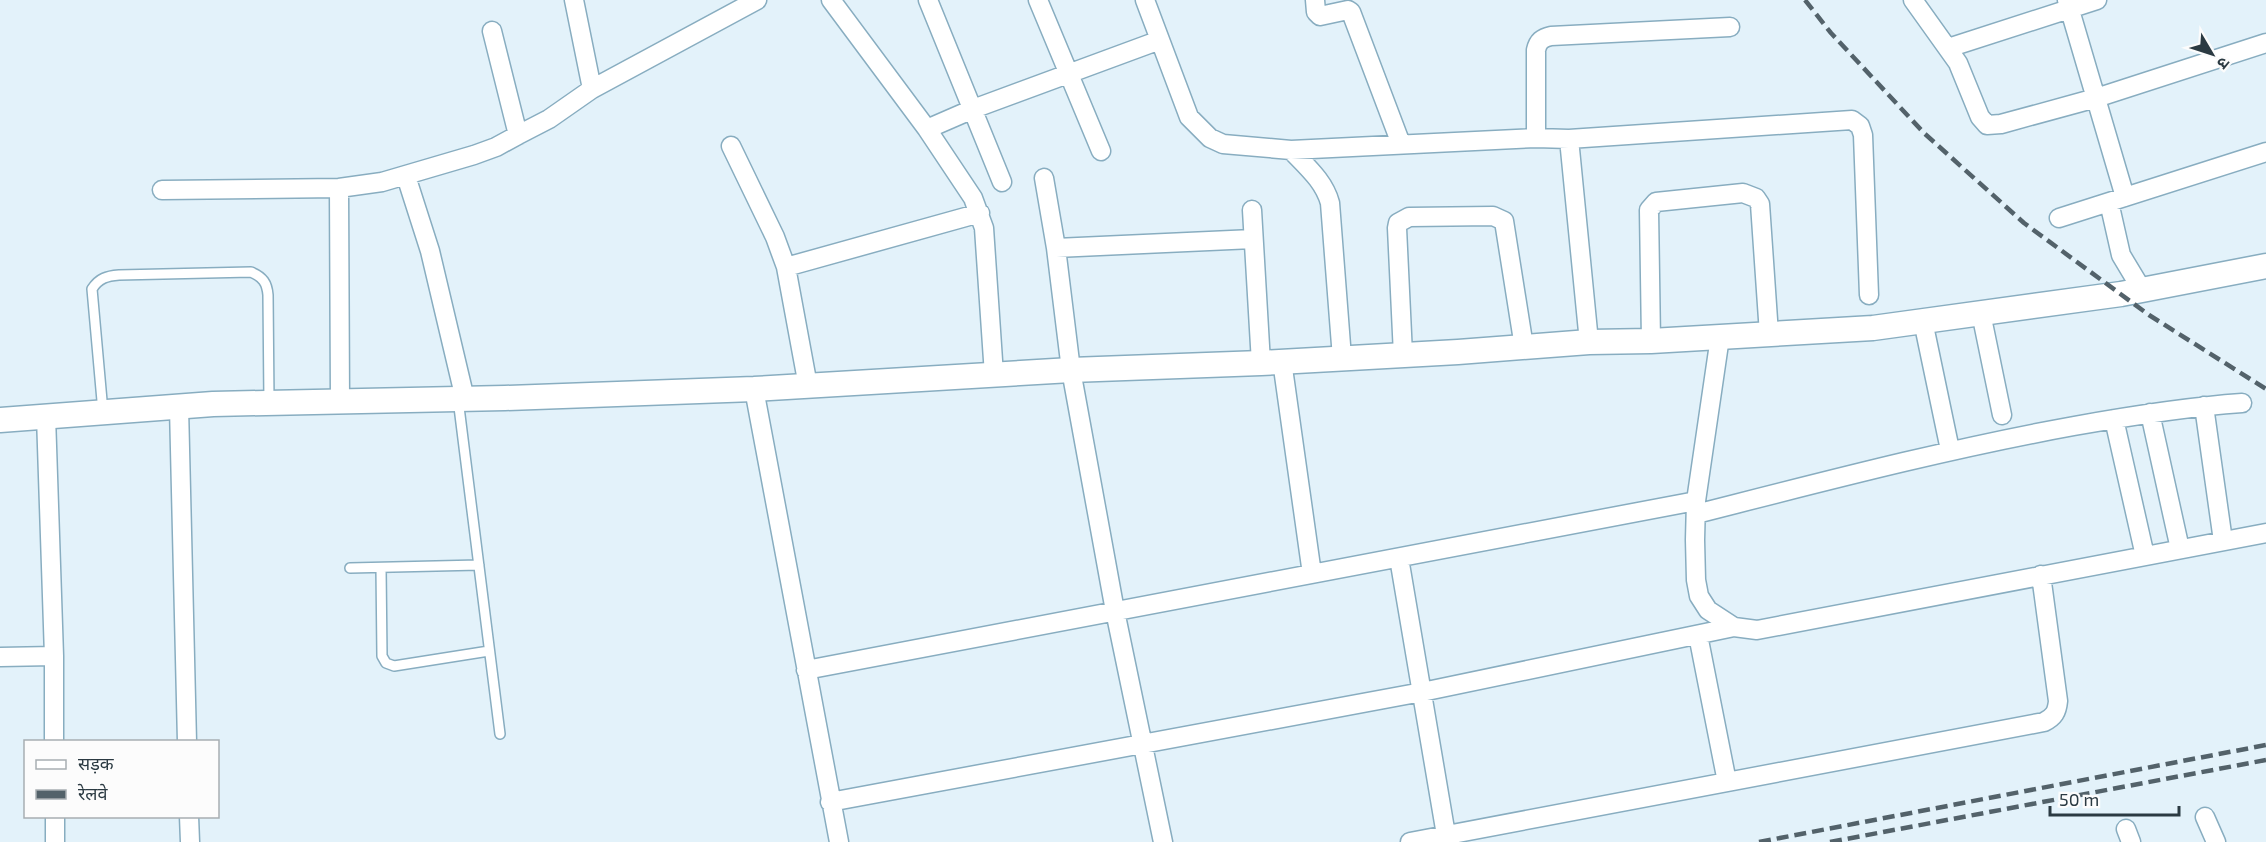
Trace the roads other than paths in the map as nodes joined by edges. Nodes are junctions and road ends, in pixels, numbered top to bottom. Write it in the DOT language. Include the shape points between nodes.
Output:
graph roads {
  1 [pos="574,0"];
  2 [pos="757,0"];
  3 [pos="831,0"];
  4 [pos="928,0"];
  5 [pos="1038,0"];
  6 [pos="1145,0"];
  7 [pos="1315,0"];
  8 [pos="1913,0"];
  9 [pos="2097,0"];
  10 [pos="2069,4"];
  11 [pos="1730,27"];
  12 [pos="492,31"];
  13 [pos="1160,40"];
  14 [pos="2266,43"];
  15 [pos="1948,48"];
  16 [pos="1070,74"];
  17 [pos="592,89"];
  18 [pos="2096,98"];
  19 [pos="972,110"];
  20 [pos="927,129"];
  21 [pos="518,135"];
  22 [pos="1536,138"];
  23 [pos="1569,139"];
  24 [pos="1401,144"];
  25 [pos="731,146"];
  26 [pos="1291,150"];
  27 [pos="1101,151"];
  28 [pos="2266,152"];
  29 [pos="406,176"];
  30 [pos="1044,178"];
  31 [pos="1002,182"];
  32 [pos="339,188"];
  33 [pos="162,190"];
  34 [pos="2117,199"];
  35 [pos="1252,210"];
  36 [pos="980,213"];
  37 [pos="2059,218"];
  38 [pos="1253,239"];
  39 [pos="1056,248"];
  40 [pos="2266,266"];
  41 [pos="786,267"];
  42 [pos="2142,290"];
  43 [pos="1869,295"];
  44 [pos="1981,314"];
  45 [pos="1923,321"];
  46 [pos="1769,334"];
  47 [pos="1720,337"];
  48 [pos="1652,341"];
  49 [pos="1589,342"];
  50 [pos="1524,347"];
  51 [pos="1403,355"];
  52 [pos="1342,358"];
  53 [pos="1272,362"];
  54 [pos="1071,370"];
  55 [pos="994,375"];
  56 [pos="808,386"];
  57 [pos="754,388"];
  58 [pos="462,399"];
  59 [pos="340,402"];
  60 [pos="269,403"];
  61 [pos="2242,403"];
  62 [pos="2204,405"];
  63 [pos="179,406"];
  64 [pos="103,412"];
  65 [pos="2150,413"];
  66 [pos="2002,415"];
  67 [pos="46,416"];
  68 [pos="2114,419"];
  69 [pos="0,420"];
  70 [pos="2007,438"];
  71 [pos="1950,450"];
  72 [pos="1696,507"];
  73 [pos="2266,532"];
  74 [pos="2223,541"];
  75 [pos="2180,549"];
  76 [pos="2145,556"];
  77 [pos="1399,558"];
  78 [pos="479,566"];
  79 [pos="350,568"];
  80 [pos="381,568"];
  81 [pos="1312,574"];
  82 [pos="2041,575"];
  83 [pos="1115,611"];
  84 [pos="1734,627"];
  85 [pos="1698,635"];
  86 [pos="489,651"];
  87 [pos="54,656"];
  88 [pos="0,657"];
  89 [pos="806,670"];
  90 [pos="1422,692"];
  91 [pos="500,734"];
  92 [pos="54,740"];
  93 [pos="187,740"];
  94 [pos="1143,744"];
  95 [pos="1727,782"];
  96 [pos="830,802"];
  97 [pos="2205,817"];
  98 [pos="55,818"];
  99 [pos="189,818"];
  100 [pos="1446,835"];
  101 [pos="55,842"];
  102 [pos="190,842"];
  103 [pos="839,842"];
  104 [pos="1163,842"];
  105 [pos="1410,842"];
  106 [pos="2216,842"];
  1 -- 17 [label="street"];
  2 -- 17 [label="street"];
  3 -- 20 [label="street"];
  4 -- 19 [label="street"];
  5 -- 16 [label="street"];
  6 -- 13 [label="street"];
  7 -- 24 [label="street" via="1320,16 1348,10 1352,15"];
  8 -- 15 [label="street"];
  9 -- 10 [label="street"];
  10 -- 15 [label="street"];
  10 -- 18 [label="street"];
  11 -- 22 [label="street" via="1543,38 1536,50"];
  12 -- 21 [label="street"];
  13 -- 16 [label="street"];
  13 -- 26 [label="street" via="1189,117 1210,138 1223,144"];
  14 -- 18 [label="street"];
  15 -- 18 [label="street" via="1980,117 1988,125"];
  16 -- 19 [label="street"];
  16 -- 27 [label="street"];
  17 -- 21 [label="street"];
  18 -- 34 [label="street"];
  19 -- 20 [label="street"];
  19 -- 31 [label="street"];
  20 -- 36 [label="street"];
  21 -- 29 [label="street" via="496,147"];
  22 -- 23 [label="street"];
  22 -- 24 [label="street"];
  23 -- 43 [label="street" via="1852,120 1863,135"];
  23 -- 49 [label="street"];
  24 -- 26 [label="street"];
  25 -- 41 [label="street"];
  26 -- 52 [label="street" via="1320,180 1330,203"];
  28 -- 34 [label="street"];
  29 -- 32 [label="street"];
  29 -- 58 [label="street" via="430,251"];
  30 -- 39 [label="street"];
  32 -- 33 [label="street"];
  32 -- 59 [label="street"];
  34 -- 37 [label="street"];
  34 -- 42 [label="street" via="2121,255"];
  35 -- 38 [label="street"];
  36 -- 41 [label="street"];
  36 -- 55 [label="street" via="986,247"];
  38 -- 39 [label="street"];
  38 -- 53 [label="street"];
  39 -- 54 [label="street"];
  40 -- 42 [label="street"];
  41 -- 56 [label="street"];
  42 -- 44 [label="street"];
  44 -- 45 [label="street"];
  44 -- 66 [label="street"];
  45 -- 46 [label="street"];
  45 -- 71 [label="street"];
  46 -- 47 [label="street"];
  46 -- 48 [label="street" via="1760,204 1756,198 1743,194 1656,202 1649,210"];
  47 -- 48 [label="street"];
  47 -- 72 [label="street"];
  48 -- 49 [label="street"];
  49 -- 50 [label="street"];
  50 -- 51 [label="street"];
  50 -- 51 [label="street" via="1504,221 1493,216 1409,217 1398,223 1397,228"];
  51 -- 52 [label="street"];
  52 -- 53 [label="street"];
  53 -- 54 [label="street"];
  53 -- 81 [label="street"];
  54 -- 55 [label="street"];
  54 -- 83 [label="street"];
  55 -- 56 [label="street"];
  56 -- 57 [label="street"];
  57 -- 58 [label="street"];
  57 -- 89 [label="street"];
  58 -- 59 [label="street"];
  58 -- 78 [label="lane"];
  59 -- 60 [label="street"];
  60 -- 63 [label="street"];
  60 -- 64 [label="lane" via="268,295 261,276 252,272 119,274 97,281 92,289"];
  61 -- 62 [label="street"];
  62 -- 65 [label="street"];
  62 -- 74 [label="street"];
  63 -- 64 [label="street"];
  63 -- 93 [label="street"];
  64 -- 67 [label="street"];
  65 -- 68 [label="street"];
  65 -- 75 [label="street"];
  66 -- 70 [label="lane"];
  67 -- 69 [label="street"];
  67 -- 87 [label="street"];
  68 -- 70 [label="street"];
  68 -- 76 [label="street"];
  70 -- 71 [label="street"];
  71 -- 72 [label="street"];
  72 -- 77 [label="street"];
  72 -- 84 [label="street" via="1699,596 1708,610"];
  73 -- 74 [label="street"];
  74 -- 75 [label="street"];
  75 -- 76 [label="street"];
  76 -- 82 [label="street"];
  77 -- 81 [label="street"];
  77 -- 90 [label="street"];
  78 -- 80 [label="lane"];
  78 -- 86 [label="lane"];
  79 -- 80 [label="lane"];
  80 -- 86 [label="lane" via="382,656 386,663 394,666"];
  81 -- 83 [label="street"];
  82 -- 84 [label="street" via="1757,630"];
  82 -- 95 [label="street" via="2058,701 2053,717 2044,722"];
  83 -- 89 [label="street"];
  83 -- 94 [label="street"];
  84 -- 85 [label="street"];
  85 -- 90 [label="street"];
  85 -- 95 [label="street"];
  86 -- 91 [label="lane"];
  87 -- 88 [label="street"];
  87 -- 92 [label="street"];
  89 -- 96 [label="street"];
  90 -- 94 [label="street"];
  90 -- 100 [label="street"];
  94 -- 96 [label="street"];
  94 -- 104 [label="street"];
  95 -- 100 [label="street"];
  96 -- 103 [label="street"];
  97 -- 106 [label="street"];
  98 -- 101 [label="street"];
  99 -- 102 [label="street"];
  100 -- 105 [label="street"];
}
